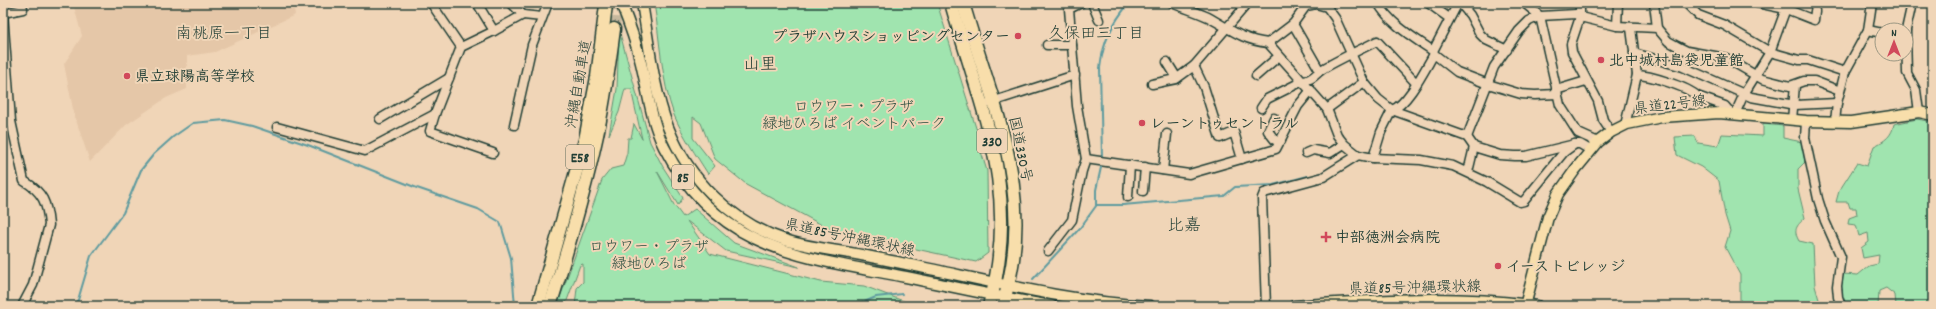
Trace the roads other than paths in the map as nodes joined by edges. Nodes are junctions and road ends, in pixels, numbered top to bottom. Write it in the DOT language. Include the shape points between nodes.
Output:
graph roads {
  1 [pos="22,3"];
  2 [pos="432,3"];
  3 [pos="477,3"];
  4 [pos="511,3"];
  5 [pos="548,3"];
  6 [pos="621,3"];
  7 [pos="642,3"];
  8 [pos="951,3"];
  9 [pos="963,3"];
  10 [pos="1092,3"];
  11 [pos="1172,3"];
  12 [pos="1248,3"];
  13 [pos="1297,3"];
  14 [pos="1378,3"];
  15 [pos="1428,3"];
  16 [pos="1459,3"];
  17 [pos="1524,3"];
  18 [pos="1580,3"];
  19 [pos="1618,3"];
  20 [pos="1654,3"];
  21 [pos="1686,3"];
  22 [pos="1757,3"];
  23 [pos="1872,3"];
  24 [pos="1912,3"];
  25 [pos="1077,4"];
  26 [pos="606,5"];
  27 [pos="1330,5"];
  28 [pos="1306,6"];
  29 [pos="1787,6"];
  30 [pos="1815,11"];
  31 [pos="3,13"];
  32 [pos="523,15"];
  33 [pos="1540,16"];
  34 [pos="542,17"];
  35 [pos="1580,17"];
  36 [pos="1449,18"];
  37 [pos="1099,20"];
  38 [pos="1908,22"];
  39 [pos="1293,24"];
  40 [pos="1617,26"];
  41 [pos="1631,28"];
  42 [pos="1657,28"];
  43 [pos="614,29"];
  44 [pos="1226,29"];
  45 [pos="1868,30"];
  46 [pos="494,31"];
  47 [pos="1874,31"];
  48 [pos="1268,43"];
  49 [pos="1047,45"];
  50 [pos="1072,45"];
  51 [pos="461,47"];
  52 [pos="1506,50"];
  53 [pos="1434,52"];
  54 [pos="1770,52"];
  55 [pos="1351,53"];
  56 [pos="1634,53"];
  57 [pos="1279,56"];
  58 [pos="1168,62"];
  59 [pos="1907,62"];
  60 [pos="1194,66"];
  61 [pos="1320,71"];
  62 [pos="1845,72"];
  63 [pos="1075,75"];
  64 [pos="1637,75"];
  65 [pos="1757,75"];
  66 [pos="1256,76"];
  67 [pos="449,78"];
  68 [pos="1177,78"];
  69 [pos="1303,81"];
  70 [pos="1586,81"];
  71 [pos="1364,82"];
  72 [pos="1416,83"];
  73 [pos="1152,84"];
  74 [pos="1488,84"];
  75 [pos="1795,85"];
  76 [pos="1311,90"];
  77 [pos="1840,91"];
  78 [pos="1557,92"];
  79 [pos="1744,94"];
  80 [pos="994,101"];
  81 [pos="1837,103"];
  82 [pos="982,105"];
  83 [pos="1795,105"];
  84 [pos="1261,108"];
  85 [pos="1327,109"];
  86 [pos="1392,110"];
  87 [pos="1919,112"];
  88 [pos="435,114"];
  89 [pos="1733,114"];
  90 [pos="1933,114"];
  91 [pos="1274,118"];
  92 [pos="380,119"];
  93 [pos="1792,120"];
  94 [pos="1806,121"];
  95 [pos="1835,122"];
  96 [pos="514,124"];
  97 [pos="1627,124"];
  98 [pos="277,127"];
  99 [pos="1611,132"];
  100 [pos="1167,134"];
  101 [pos="1468,137"];
  102 [pos="1281,141"];
  103 [pos="1598,142"];
  104 [pos="1344,144"];
  105 [pos="1575,144"];
  106 [pos="1474,147"];
  107 [pos="1590,150"];
  108 [pos="493,153"];
  109 [pos="1306,153"];
  110 [pos="1358,154"];
  111 [pos="1372,158"];
  112 [pos="1086,159"];
  113 [pos="1242,159"];
  114 [pos="1130,165"];
  115 [pos="1146,167"];
  116 [pos="1163,170"];
  117 [pos="1468,172"];
  118 [pos="1143,191"];
  119 [pos="1128,197"];
  120 [pos="1048,251"];
  121 [pos="995,283"];
  122 [pos="1008,286"];
  123 [pos="991,301"];
  124 [pos="1003,302"];
  125 [pos="1525,305"];
  126 [pos="22,306"];
  127 [pos="538,306"];
  128 [pos="550,306"];
  129 [pos="1052,306"];
  130 [pos="1150,306"];
  131 [pos="1266,306"];
  132 [pos="1294,306"];
  133 [pos="1537,306"];
  134 [pos="1841,306"];
  1 -- 31 [label="street" via="23,9"];
  2 -- 51 [label="street"];
  3 -- 46 [label="street"];
  4 -- 32 [label="street"];
  5 -- 34 [label="street"];
  6 -- 123 [label="main road, 県道85号沖縄環状線 / 85" via="639,53 651,110 661,141 692,189 727,223 755,239 798,256"];
  7 -- 121 [label="main road, 県道85号沖縄環状線 / 85" via="657,87 668,127 692,170 711,194 727,208 759,229 792,242"];
  8 -- 82 [label="highway, 国道330号 / 330"];
  9 -- 80 [label="highway, 国道330号 / 330"];
  10 -- 37 [label="street"];
  11 -- 44 [label="street" via="1208,17"];
  12 -- 44 [label="street"];
  13 -- 28 [label="street"];
  14 -- 53 [label="street" via="1397,26"];
  15 -- 36 [label="street"];
  16 -- 36 [label="street"];
  16 -- 52 [label="street" via="1470,15 1480,34"];
  17 -- 33 [label="street"];
  18 -- 35 [label="street"];
  19 -- 40 [label="street"];
  20 -- 42 [label="street"];
  21 -- 54 [label="street" via="1698,14 1724,25"];
  22 -- 29 [label="street"];
  23 -- 45 [label="street"];
  24 -- 38 [label="street"];
  25 -- 50 [label="street" via="1068,9"];
  26 -- 127 [label="highway, 沖縄自動車道 / E58" via="597,77 585,140"];
  27 -- 28 [label="street"];
  27 -- 55 [label="street"];
  28 -- 39 [label="street"];
  29 -- 30 [label="street" via="1814,20"];
  29 -- 54 [label="street"];
  31 -- 126 [label="street" via="11,121 21,172 24,181 40,193 49,225 33,285"];
  32 -- 34 [label="street"];
  32 -- 46 [label="street"];
  33 -- 35 [label="street" via="1576,14"];
  33 -- 52 [label="street" via="1528,21"];
  33 -- 78 [label="street"];
  34 -- 96 [label="street" via="532,45"];
  35 -- 40 [label="street"];
  35 -- 70 [label="street" via="1571,44 1572,52"];
  36 -- 53 [label="street"];
  39 -- 48 [label="street"];
  39 -- 61 [label="street"];
  40 -- 41 [label="street"];
  41 -- 42 [label="street"];
  41 -- 56 [label="street"];
  42 -- 65 [label="street" via="1668,41 1687,51 1726,58"];
  43 -- 128 [label="highway, 沖縄自動車道 / E58" via="596,142"];
  44 -- 48 [label="street" via="1253,41"];
  44 -- 60 [label="street"];
  45 -- 47 [label="street"];
  45 -- 62 [label="street"];
  46 -- 51 [label="street"];
  48 -- 57 [label="street"];
  49 -- 50 [label="street"];
  50 -- 63 [label="street"];
  51 -- 67 [label="street"];
  52 -- 74 [label="street" via="1494,67"];
  53 -- 72 [label="street"];
  53 -- 74 [label="street" via="1458,72"];
  54 -- 62 [label="street" via="1808,60"];
  54 -- 65 [label="street"];
  55 -- 61 [label="street"];
  55 -- 71 [label="street"];
  55 -- 72 [label="street" via="1377,41"];
  56 -- 64 [label="street"];
  56 -- 79 [label="street" via="1683,67"];
  57 -- 66 [label="street"];
  57 -- 69 [label="street"];
  58 -- 68 [label="street"];
  59 -- 87 [label="street" via="1907,74 1916,90"];
  60 -- 68 [label="street"];
  60 -- 113 [label="street" via="1204,87 1220,138 1234,132"];
  61 -- 69 [label="street" via="1308,81"];
  62 -- 77 [label="street"];
  63 -- 80 [label="street"];
  63 -- 112 [label="street" via="1077,106"];
  64 -- 89 [label="street" via="1688,90 1696,96 1725,106"];
  64 -- 97 [label="street"];
  65 -- 75 [label="street" via="1775,84"];
  65 -- 79 [label="street"];
  67 -- 88 [label="street"];
  67 -- 92 [label="street"];
  68 -- 73 [label="street"];
  69 -- 76 [label="street"];
  69 -- 84 [label="street" via="1267,98"];
  70 -- 78 [label="street"];
  70 -- 99 [label="street" via="1598,101 1602,120"];
  71 -- 85 [label="street"];
  71 -- 86 [label="street" via="1378,99"];
  72 -- 86 [label="street" via="1398,108"];
  74 -- 78 [label="street" via="1521,94"];
  74 -- 101 [label="street"];
  75 -- 77 [label="street" via="1804,81 1814,81"];
  75 -- 83 [label="street"];
  76 -- 85 [label="street"];
  76 -- 102 [label="street" via="1298,106"];
  77 -- 81 [label="street"];
  78 -- 103 [label="street" via="1563,111 1578,133"];
  79 -- 83 [label="street"];
  79 -- 89 [label="street"];
  80 -- 82 [label="street"];
  80 -- 122 [label="highway, 国道330号 / 330" via="1008,150 1014,189 1015,233"];
  81 -- 83 [label="street"];
  81 -- 95 [label="street"];
  82 -- 121 [label="highway, 国道330号 / 330" via="995,155 1002,206 1002,232"];
  83 -- 93 [label="street"];
  85 -- 104 [label="street" via="1337,135"];
  86 -- 101 [label="street"];
  86 -- 111 [label="street"];
  87 -- 90 [label="main road, 県道22号線"];
  87 -- 95 [label="main road, 県道22号線"];
  88 -- 98 [label="street" via="364,151"];
  88 -- 108 [label="street" via="430,131"];
  89 -- 93 [label="main road, 県道22号線"];
  89 -- 97 [label="main road, 県道22号線" via="1662,117"];
  91 -- 102 [label="street" via="1268,131 1275,140"];
  93 -- 94 [label="main road, 県道22号線"];
  94 -- 95 [label="main road, 県道22号線"];
  94 -- 134 [label="street" via="1806,138 1818,199 1841,257 1837,286"];
  97 -- 99 [label="main road, 県道22号線"];
  99 -- 103 [label="main road, 県道22号線"];
  100 -- 116 [label="street"];
  101 -- 106 [label="street"];
  102 -- 113 [label="street" via="1276,149"];
  103 -- 107 [label="main road, 県道22号線"];
  104 -- 109 [label="street" via="1330,153 1313,150"];
  104 -- 110 [label="street"];
  105 -- 106 [label="street" via="1526,156 1500,155"];
  105 -- 107 [label="street"];
  105 -- 117 [label="street" via="1559,158 1524,201 1520,202"];
  106 -- 117 [label="street"];
  107 -- 125 [label="main road, 県道22号線" via="1552,206"];
  110 -- 111 [label="street"];
  110 -- 131 [label="street" via="1323,177 1264,193 1262,198"];
  111 -- 117 [label="street" via="1421,160 1453,166"];
  112 -- 114 [label="street"];
  112 -- 120 [label="street" via="1072,220"];
  113 -- 116 [label="street" via="1190,174"];
  114 -- 115 [label="street"];
  114 -- 119 [label="street"];
  115 -- 116 [label="street"];
  115 -- 118 [label="street"];
  121 -- 122 [label="main road, 県道85号沖縄環状線 / 85"];
  121 -- 123 [label="highway, 国道330号 / 330"];
  122 -- 124 [label="highway, 国道330号 / 330"];
  122 -- 130 [label="main road, 県道85号沖縄環状線 / 85" via="1091,300"];
  123 -- 124 [label="main road, 県道85号沖縄環状線 / 85"];
  124 -- 129 [label="main road, 県道85号沖縄環状線 / 85"];
  125 -- 132 [label="main road, 県道85号沖縄環状線" via="1419,299"];
  125 -- 133 [label="main road, 県道85号沖縄環状線"];
}
